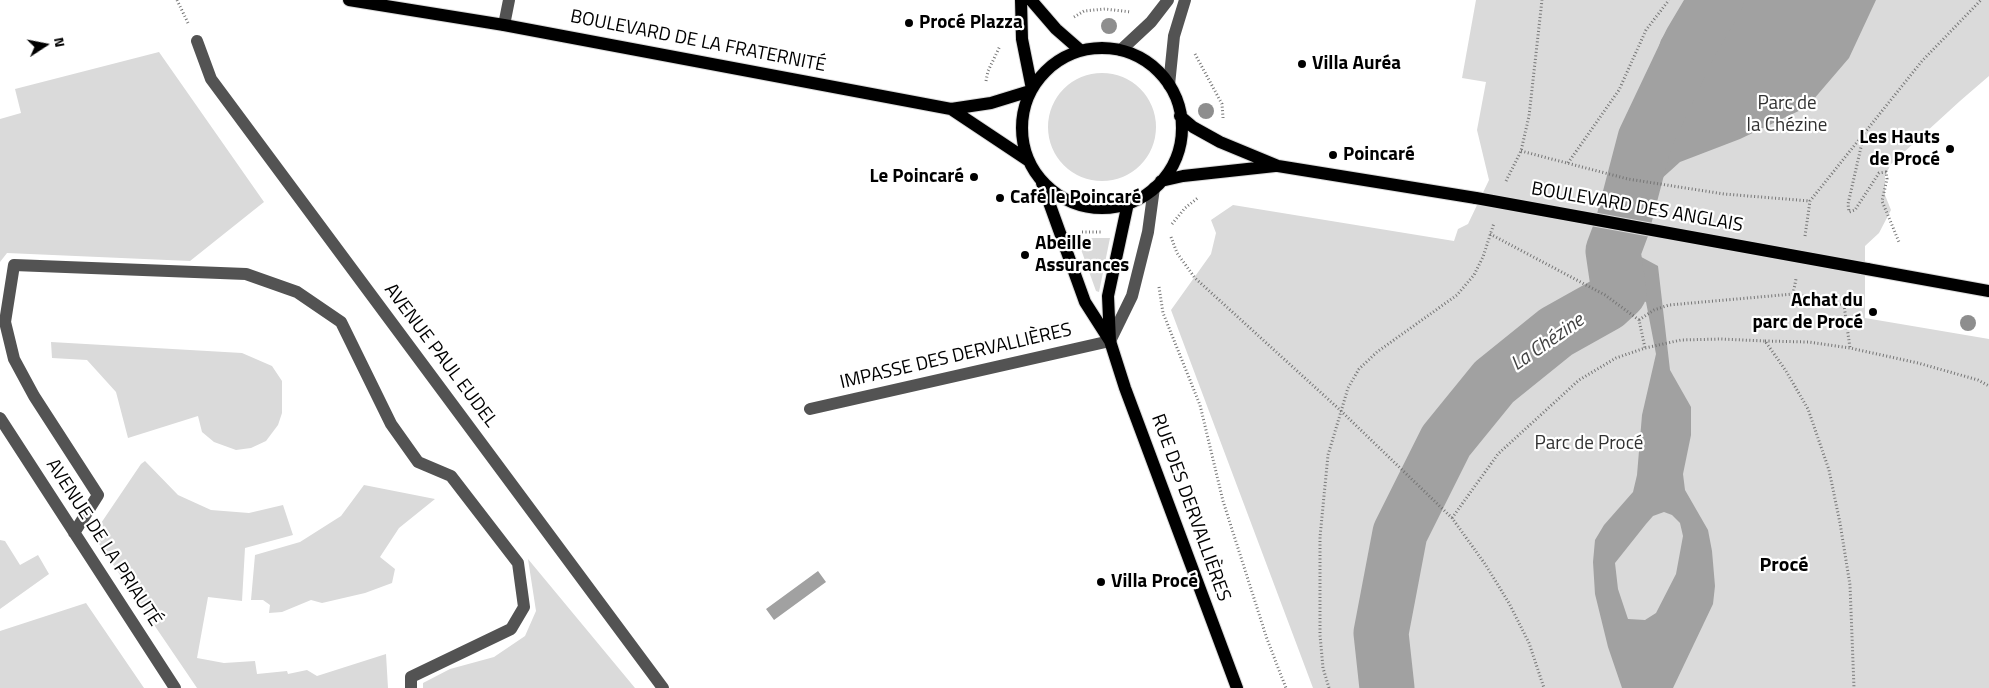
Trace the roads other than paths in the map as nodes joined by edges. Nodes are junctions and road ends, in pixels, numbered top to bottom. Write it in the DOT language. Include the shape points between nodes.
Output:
graph roads {
  1 [pos="349,0"];
  2 [pos="509,0"];
  3 [pos="1021,0"];
  4 [pos="1031,0"];
  5 [pos="1168,0"];
  6 [pos="1185,0"];
  7 [pos="504,25"];
  8 [pos="197,41"];
  9 [pos="1080,50"];
  10 [pos="1121,50"];
  11 [pos="1169,84"];
  12 [pos="1031,90"];
  13 [pos="951,109"];
  14 [pos="1180,116"];
  15 [pos="1030,161"];
  16 [pos="1278,166"];
  17 [pos="1040,178"];
  18 [pos="1158,184"];
  19 [pos="1128,203"];
  20 [pos="1989,291"];
  21 [pos="1110,341"];
  22 [pos="810,410"];
  23 [pos="0,418"];
  24 [pos="74,533"];
  25 [pos="175,688"];
  26 [pos="411,688"];
  27 [pos="664,688"];
  28 [pos="1237,688"];
  1 -- 7 [label="main road, BOULEVARD DE LA FRATERNITÉ"];
  2 -- 7 [label="street"];
  3 -- 12 [label="main road" via="1022,39"];
  4 -- 9 [label="main road"];
  5 -- 10 [label="street" via="1151,22"];
  6 -- 11 [label="street" via="1174,36"];
  7 -- 13 [label="main road, BOULEVARD DE LA FRATERNITÉ"];
  8 -- 27 [label="street, AVENUE PAUL EUDEL" via="211,79"];
  9 -- 10 [label="main road"];
  9 -- 12 [label="main road" via="1046,70"];
  10 -- 11 [label="main road" via="1143,59"];
  11 -- 14 [label="main road"];
  12 -- 13 [label="main road, BOULEVARD DE LA FRATERNITÉ" via="991,103"];
  12 -- 15 [label="main road" via="1022,126 1022,138"];
  13 -- 15 [label="main road, BOULEVARD DE LA FRATERNITÉ"];
  14 -- 16 [label="main road, BOULEVARD DES ANGLAIS" via="1220,142"];
  14 -- 18 [label="main road" via="1178,151"];
  15 -- 17 [label="main road"];
  16 -- 18 [label="main road, BOULEVARD DES ANGLAIS" via="1183,176"];
  16 -- 20 [label="main road, BOULEVARD DES ANGLAIS, bridge" via="1476,198"];
  17 -- 19 [label="main road" via="1056,193 1075,203 1091,207"];
  17 -- 21 [label="main road, RUE DES DERVALLIÈRES" via="1085,302"];
  18 -- 19 [label="main road"];
  18 -- 21 [label="street" via="1132,296"];
  19 -- 21 [label="main road, RUE DES DERVALLIÈRES" via="1108,296"];
  21 -- 22 [label="street, IMPASSE DES DERVALLIÈRES"];
  21 -- 28 [label="main road, RUE DES DERVALLIÈRES"];
  23 -- 24 [label="street, AVENUE DE LA PRIAUTÉ"];
  24 -- 25 [label="street, AVENUE DE LA PRIAUTÉ"];
  24 -- 26 [label="street" via="98,495 14,359 4,322 14,265 246,274 297,292 341,322 391,424 418,462 451,476 518,564 524,607 511,629 411,677"];
}
